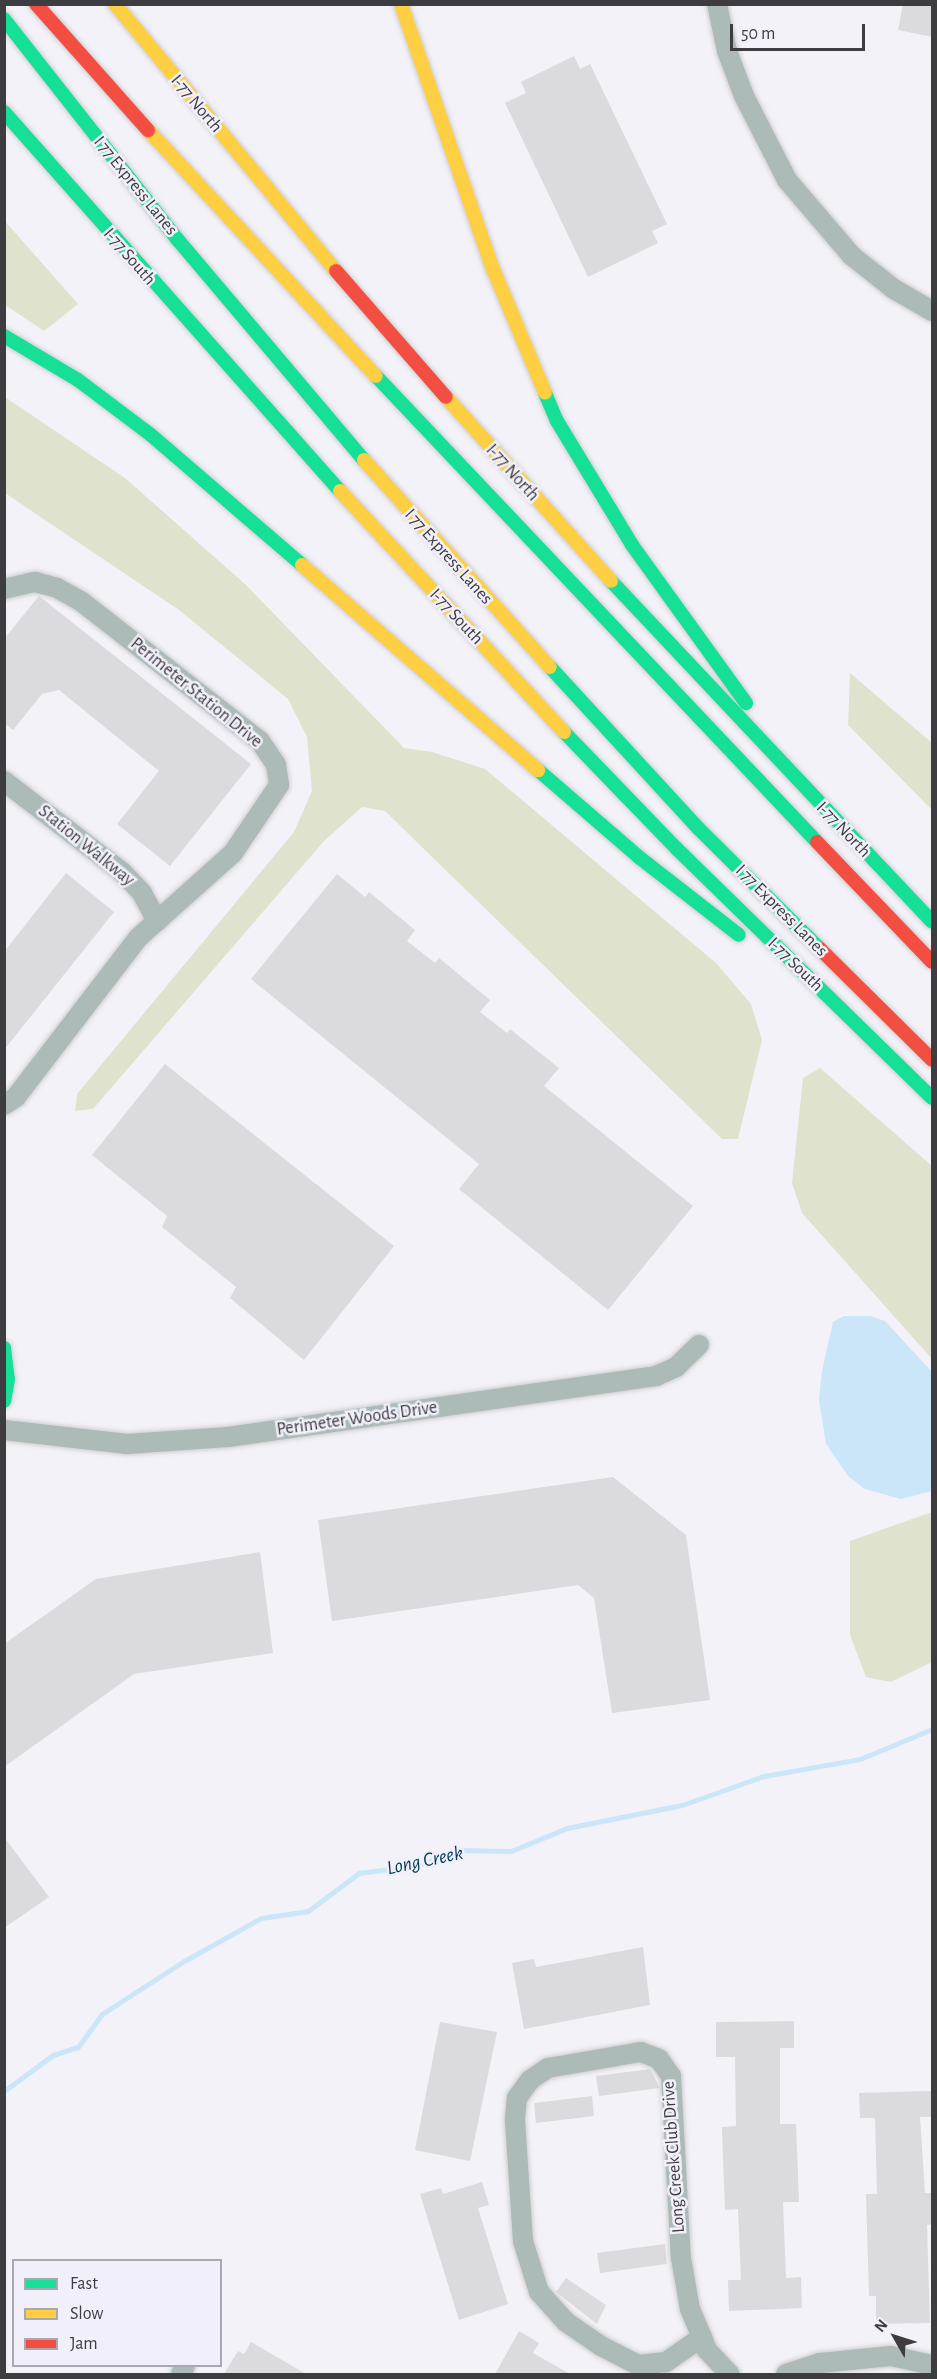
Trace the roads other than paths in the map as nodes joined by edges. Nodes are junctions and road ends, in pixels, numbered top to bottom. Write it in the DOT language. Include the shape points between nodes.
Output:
graph roads {
  1 [pos="36,4"];
  2 [pos="115,4"];
  3 [pos="401,4"];
  4 [pos="717,4"];
  5 [pos="4,19"];
  6 [pos="4,112"];
  7 [pos="933,311"];
  8 [pos="4,336"];
  9 [pos="4,589"];
  10 [pos="4,781"];
  11 [pos="834,822"];
  12 [pos="157,921"];
  13 [pos="933,922"];
  14 [pos="933,962"];
  15 [pos="862,1031"];
  16 [pos="933,1060"];
  17 [pos="933,1098"];
  18 [pos="4,1105"];
  19 [pos="699,1345"];
  20 [pos="4,1348"];
  21 [pos="4,1401"];
  22 [pos="4,1430"];
  23 [pos="702,2337"];
  24 [pos="933,2365"];
  25 [pos="729,2374"];
  26 [pos="786,2374"];
  1 -- 14 [label="main road" via="196,185 705,727"];
  2 -- 11 [label="main road, I-77 North" via="440,392 611,584"];
  3 -- 11 [label="main road" via="493,268 557,420 604,502 655,579"];
  4 -- 7 [label="street" via="727,51 744,96 787,180 852,256 894,289"];
  5 -- 16 [label="main road, I 77 Express Lanes" via="193,258 432,540 698,828"];
  6 -- 15 [label="main road, I-77 South" via="405,564 654,825"];
  8 -- 15 [label="main road" via="78,380 151,435 640,858"];
  9 -- 12 [label="street, Perimeter Station Drive" via="35,582 57,588 82,602 260,741 276,765 279,785 233,853"];
  10 -- 12 [label="street, Station Walkway" via="122,872 142,893"];
  11 -- 13 [label="main road, I-77 North"];
  12 -- 18 [label="street, Perimeter Station Drive" via="115,967 16,1096"];
  15 -- 17 [label="main road, I-77 South"];
  19 -- 22 [label="street, Perimeter Woods Drive" via="676,1367 656,1376 228,1437 127,1444"];
  20 -- 21 [label="main road" via="8,1378"];
  23 -- 23 [label="street, Long Creek Club Drive" via="666,2362 638,2365 566,2322 540,2292 523,2241 515,2119 517,2098 530,2080 548,2068 641,2052 659,2059 670,2076 681,2258 690,2309"];
  23 -- 25 [label="street, Long Creek Club Drive" via="707,2350"];
  24 -- 26 [label="street" via="891,2356 820,2363"];
}
